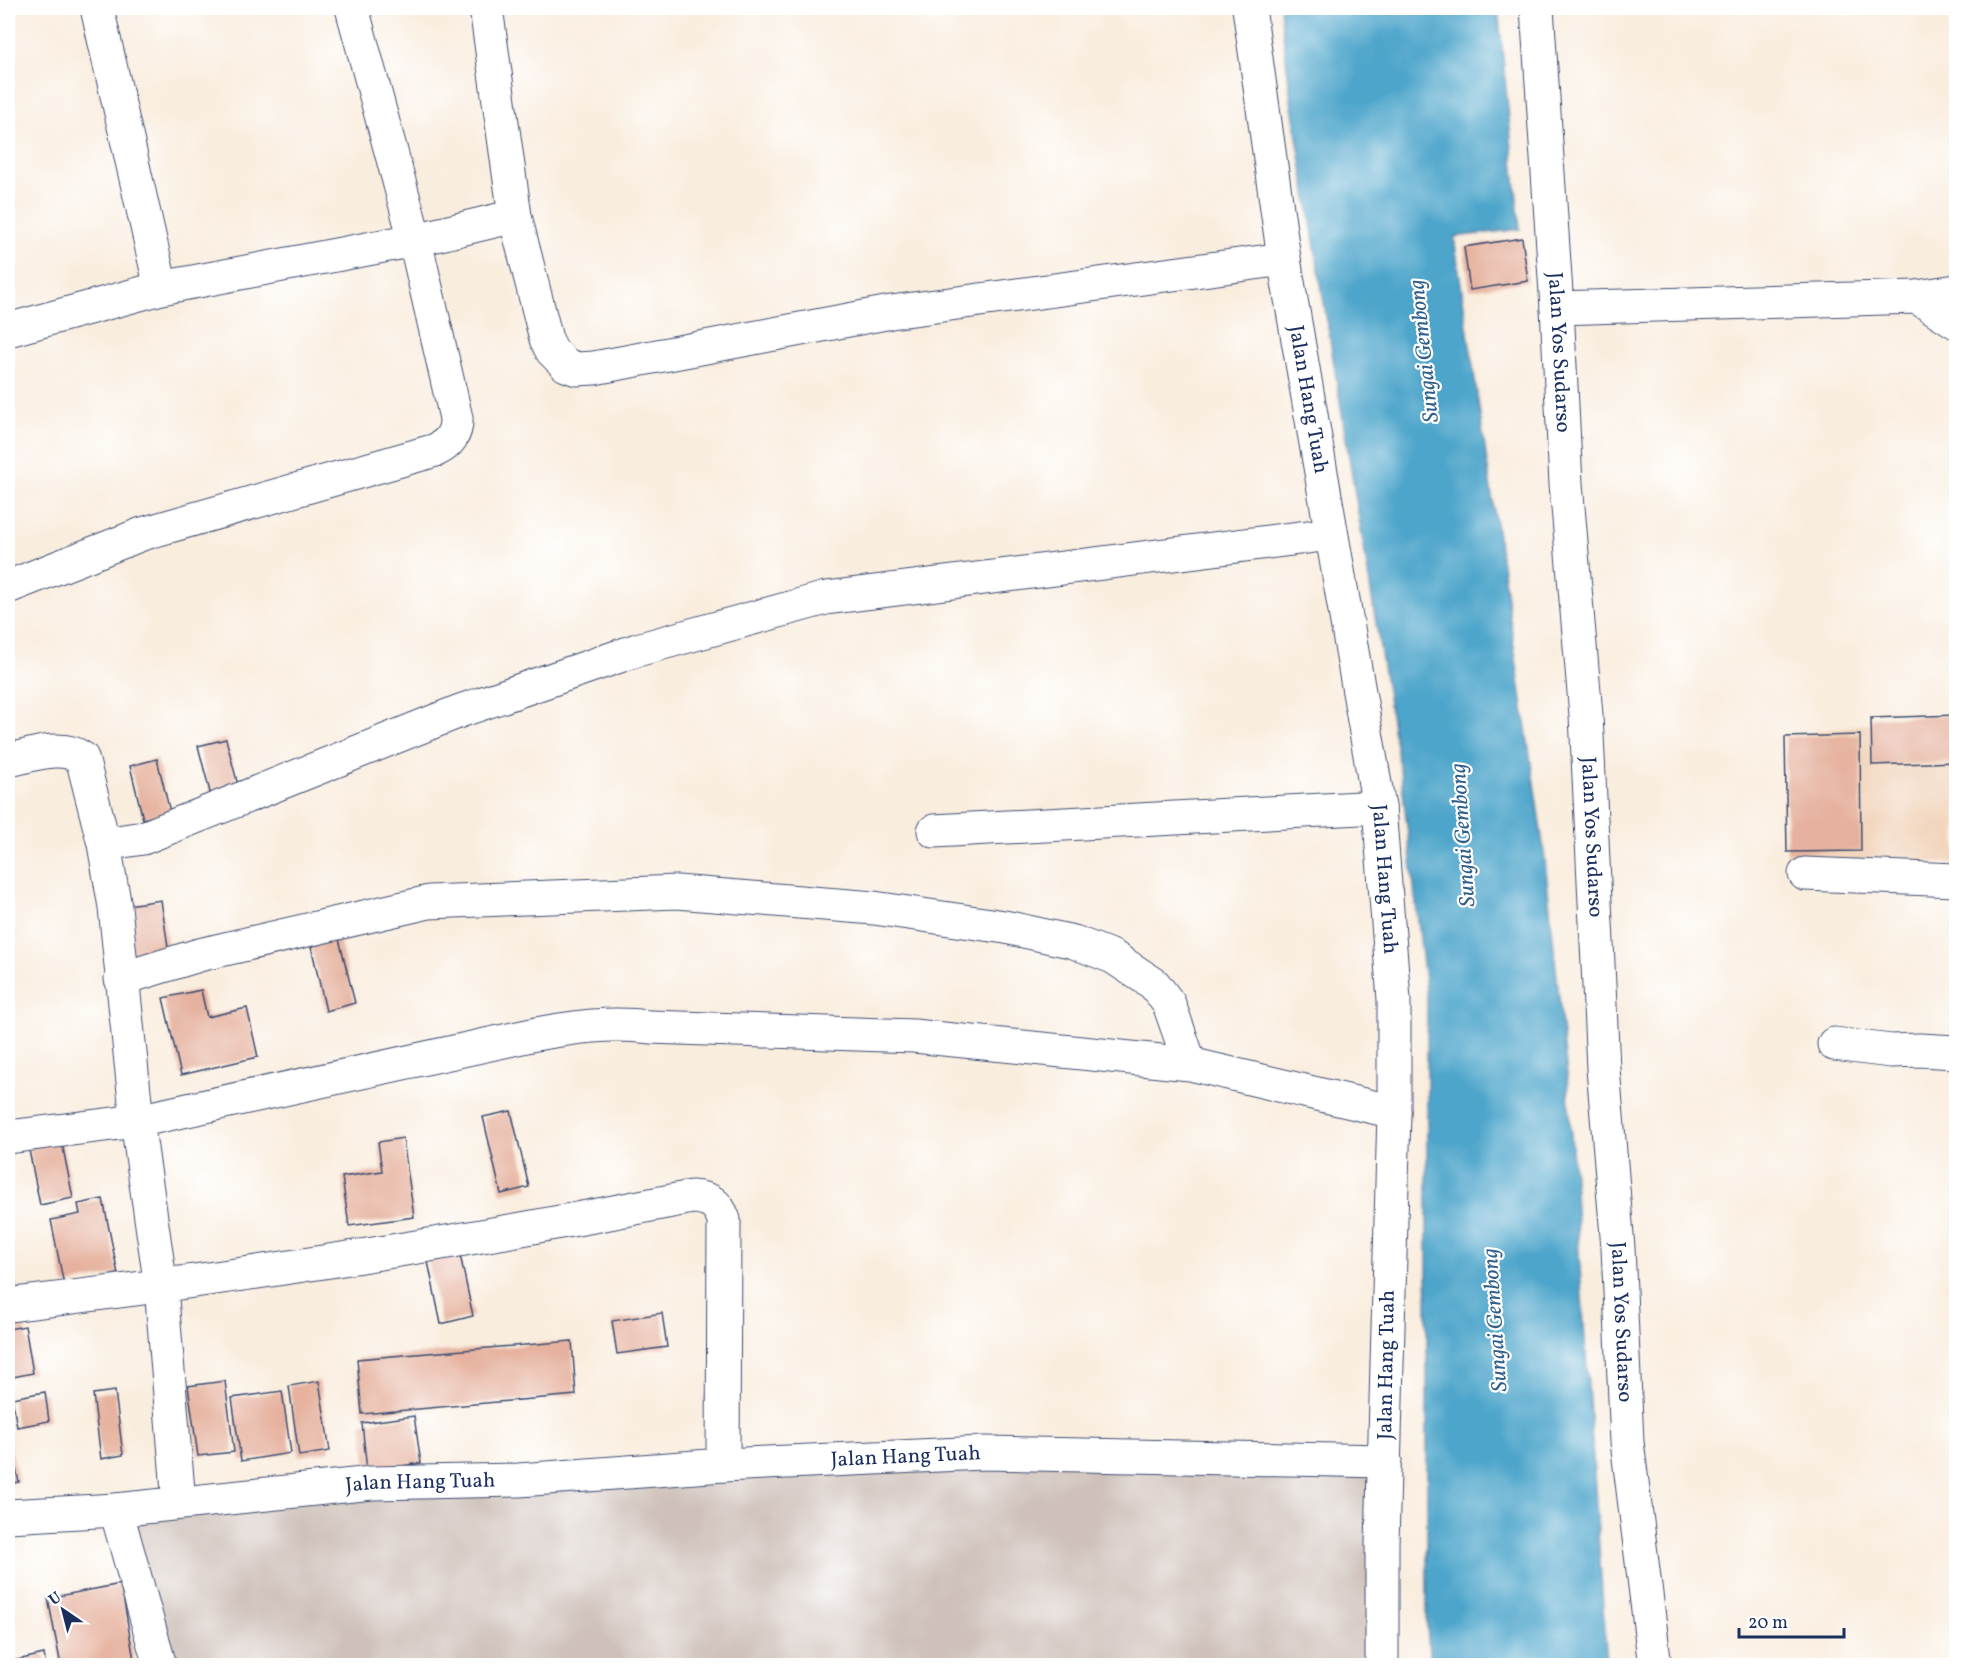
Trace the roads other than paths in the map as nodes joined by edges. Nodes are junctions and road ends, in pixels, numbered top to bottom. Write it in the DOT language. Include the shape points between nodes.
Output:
graph roads {
  1 [pos="97,8"];
  2 [pos="352,8"];
  3 [pos="486,8"];
  4 [pos="1249,8"];
  5 [pos="1537,8"];
  6 [pos="514,216"];
  7 [pos="415,240"];
  8 [pos="1284,259"];
  9 [pos="161,288"];
  10 [pos="1956,291"];
  11 [pos="1917,297"];
  12 [pos="1557,308"];
  13 [pos="1956,322"];
  14 [pos="8,330"];
  15 [pos="1331,534"];
  16 [pos="8,587"];
  17 [pos="8,760"];
  18 [pos="1379,807"];
  19 [pos="934,831"];
  20 [pos="104,844"];
  21 [pos="1805,874"];
  22 [pos="1956,880"];
  23 [pos="121,979"];
  24 [pos="1834,1044"];
  25 [pos="1956,1052"];
  26 [pos="1190,1064"];
  27 [pos="1394,1112"];
  28 [pos="137,1121"];
  29 [pos="8,1137"];
  30 [pos="161,1287"];
  31 [pos="8,1305"];
  32 [pos="1385,1461"];
  33 [pos="723,1465"];
  34 [pos="179,1503"];
  35 [pos="116,1510"];
  36 [pos="8,1516"];
  37 [pos="160,1665"];
  38 [pos="1382,1665"];
  39 [pos="1655,1665"];
  1 -- 9 [label="street"];
  2 -- 7 [label="street"];
  3 -- 6 [label="street"];
  4 -- 8 [label="street, Jalan Hang Tuah"];
  5 -- 12 [label="street, Jalan Yos Sudarso"];
  6 -- 7 [label="street"];
  6 -- 8 [label="street" via="546,339 560,360 577,369 891,312"];
  7 -- 9 [label="street"];
  7 -- 16 [label="street" via="456,418 454,433 445,446 142,534"];
  8 -- 15 [label="street, Jalan Hang Tuah"];
  9 -- 14 [label="street"];
  10 -- 11 [label="street"];
  11 -- 12 [label="street"];
  11 -- 13 [label="street"];
  12 -- 39 [label="street, Jalan Yos Sudarso" via="1566,484 1586,715 1627,1442"];
  15 -- 18 [label="street, Jalan Hang Tuah"];
  15 -- 20 [label="street" via="826,598 626,654 460,711 143,838"];
  17 -- 20 [label="street" via="58,751 75,752 82,758"];
  18 -- 19 [label="street"];
  18 -- 27 [label="street, Jalan Hang Tuah" via="1394,999"];
  20 -- 23 [label="street" via="115,907"];
  21 -- 22 [label="street"];
  23 -- 26 [label="street" via="199,955 429,902 688,893 874,908 1005,927 1074,942 1113,957 1154,984 1169,1004"];
  23 -- 28 [label="street"];
  24 -- 25 [label="street" via="1892,1051"];
  26 -- 27 [label="street"];
  26 -- 28 [label="street" via="914,1036 589,1025"];
  27 -- 32 [label="street, Jalan Hang Tuah"];
  28 -- 29 [label="street"];
  28 -- 30 [label="street"];
  30 -- 31 [label="street"];
  30 -- 33 [label="street" via="538,1227 692,1197 705,1198 720,1208 724,1220"];
  30 -- 34 [label="street"];
  32 -- 33 [label="street, Jalan Hang Tuah" via="983,1453"];
  32 -- 38 [label="street"];
  33 -- 34 [label="street, Jalan Hang Tuah" via="519,1480 372,1483"];
  34 -- 35 [label="street, Jalan Hang Tuah"];
  35 -- 36 [label="street, Jalan Hang Tuah"];
  35 -- 37 [label="street"];
}
